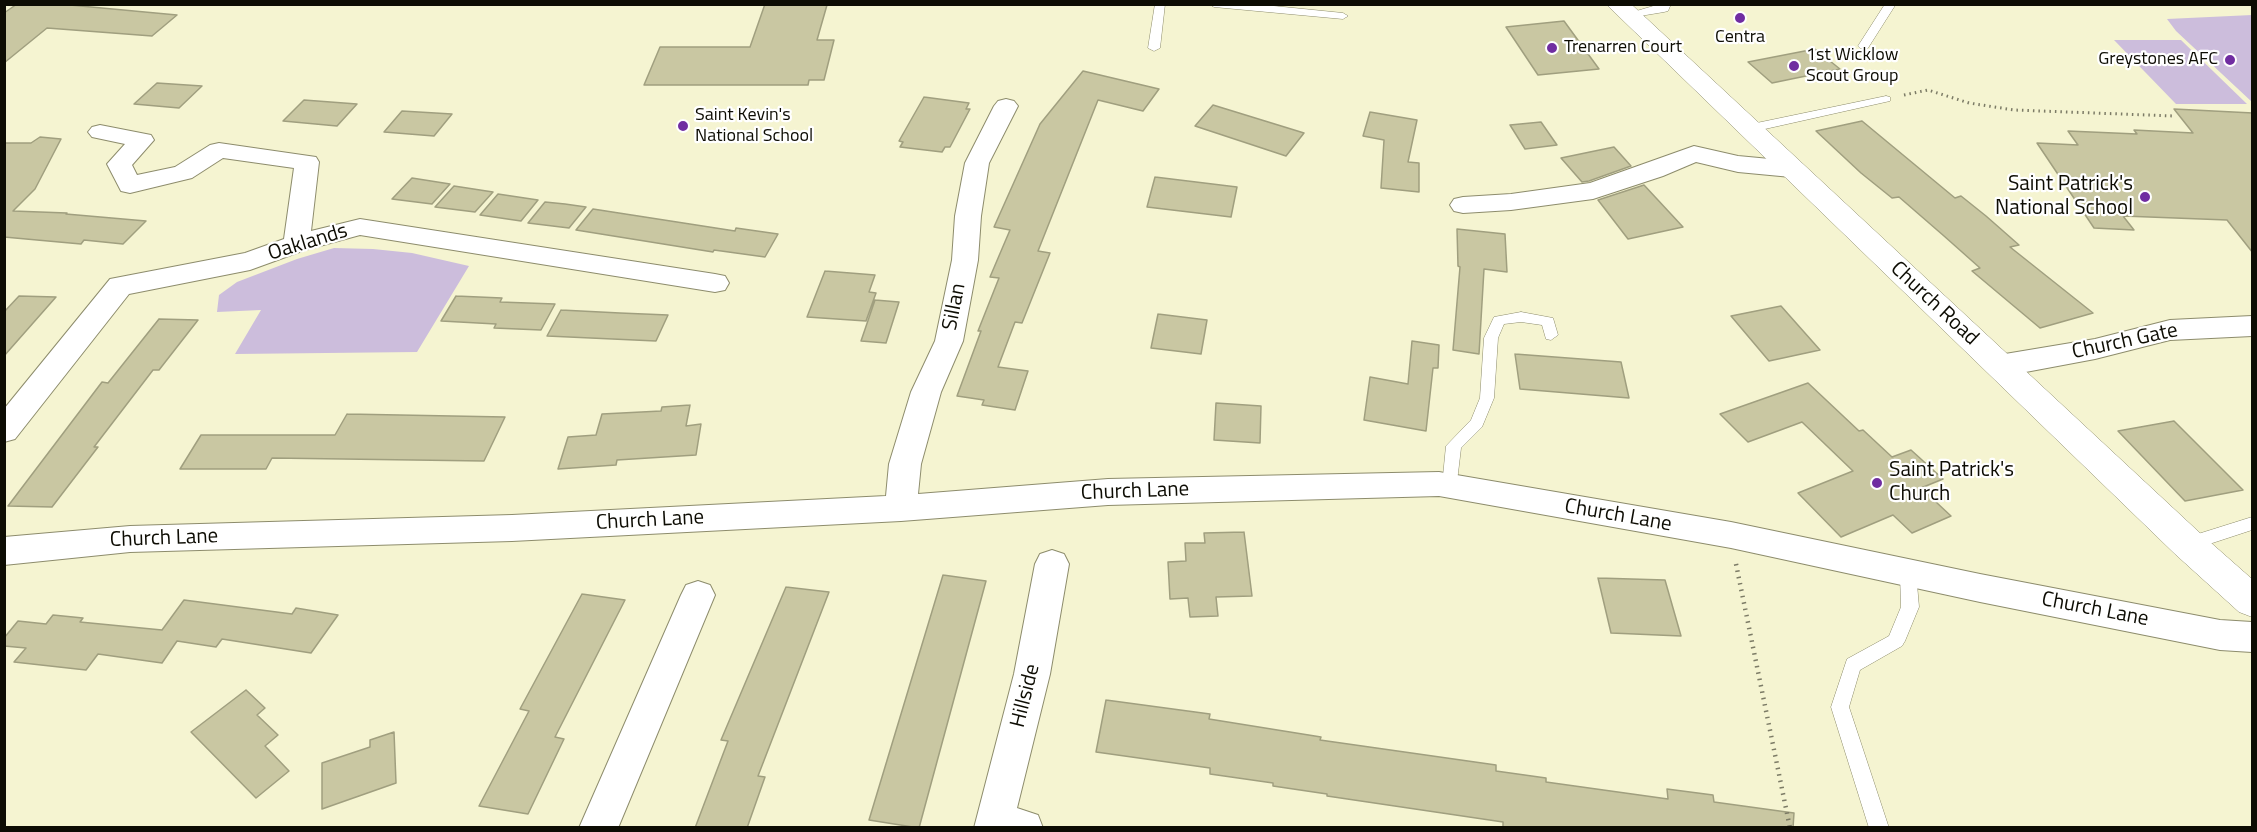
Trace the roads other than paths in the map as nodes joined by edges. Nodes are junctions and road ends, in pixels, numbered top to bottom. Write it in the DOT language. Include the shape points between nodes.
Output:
graph roads {
  1 [pos="1160,4"];
  2 [pos="1214,4"];
  3 [pos="1666,4"];
  4 [pos="1891,4"];
  5 [pos="1623,10"];
  6 [pos="1343,16"];
  7 [pos="1864,46"];
  8 [pos="1154,48"];
  9 [pos="1886,99"];
  10 [pos="1006,106"];
  11 [pos="1747,129"];
  12 [pos="100,132"];
  13 [pos="1791,169"];
  14 [pos="1463,205"];
  15 [pos="296,244"];
  16 [pos="715,283"];
  17 [pos="2253,326"];
  18 [pos="1551,335"];
  19 [pos="1999,366"];
  20 [pos="4,431"];
  21 [pos="1450,486"];
  22 [pos="901,508"];
  23 [pos="2253,524"];
  24 [pos="2188,544"];
  25 [pos="4,552"];
  26 [pos="1052,564"];
  27 [pos="1908,573"];
  28 [pos="698,595"];
  29 [pos="2253,601"];
  30 [pos="2253,637"];
  31 [pos="1004,826"];
  32 [pos="597,828"];
  33 [pos="1879,828"];
  1 -- 8 [label="lane"];
  2 -- 6 [label="lane"];
  3 -- 5 [label="lane" via="1664,9"];
  4 -- 7 [label="lane"];
  5 -- 11 [label="main road, Church Road"];
  9 -- 11 [label="lane"];
  10 -- 22 [label="street, Sillan" via="977,163 965,260 949,341 926,392 905,464"];
  11 -- 13 [label="main road, Church Road"];
  12 -- 15 [label="street" via="141,140 119,164 130,185 183,173 219,150 307,162"];
  13 -- 14 [label="street" via="1738,164 1694,154 1593,191"];
  13 -- 19 [label="main road, Church Road"];
  15 -- 16 [label="street, Oaklands" via="360,227"];
  15 -- 20 [label="street, Oaklands" via="250,261 120,286"];
  17 -- 19 [label="street, Church Gate" via="2170,330 2095,349"];
  18 -- 21 [label="lane" via="1548,321 1521,317 1499,320 1491,338 1487,398 1478,423 1454,446"];
  19 -- 24 [label="main road, Church Road"];
  21 -- 22 [label="street, Church Lane" via="1108,492"];
  21 -- 27 [label="street, Church Lane" via="1731,535"];
  22 -- 25 [label="street, Church Lane" via="512,528 130,539"];
  23 -- 24 [label="lane"];
  24 -- 29 [label="main road, Church Road"];
  26 -- 31 [label="street, Hillside"];
  27 -- 30 [label="street, Church Lane" via="2209,632"];
  27 -- 33 [label="lane" via="1910,608 1896,641 1853,664 1840,707"];
  28 -- 32 [label="street"];
}
